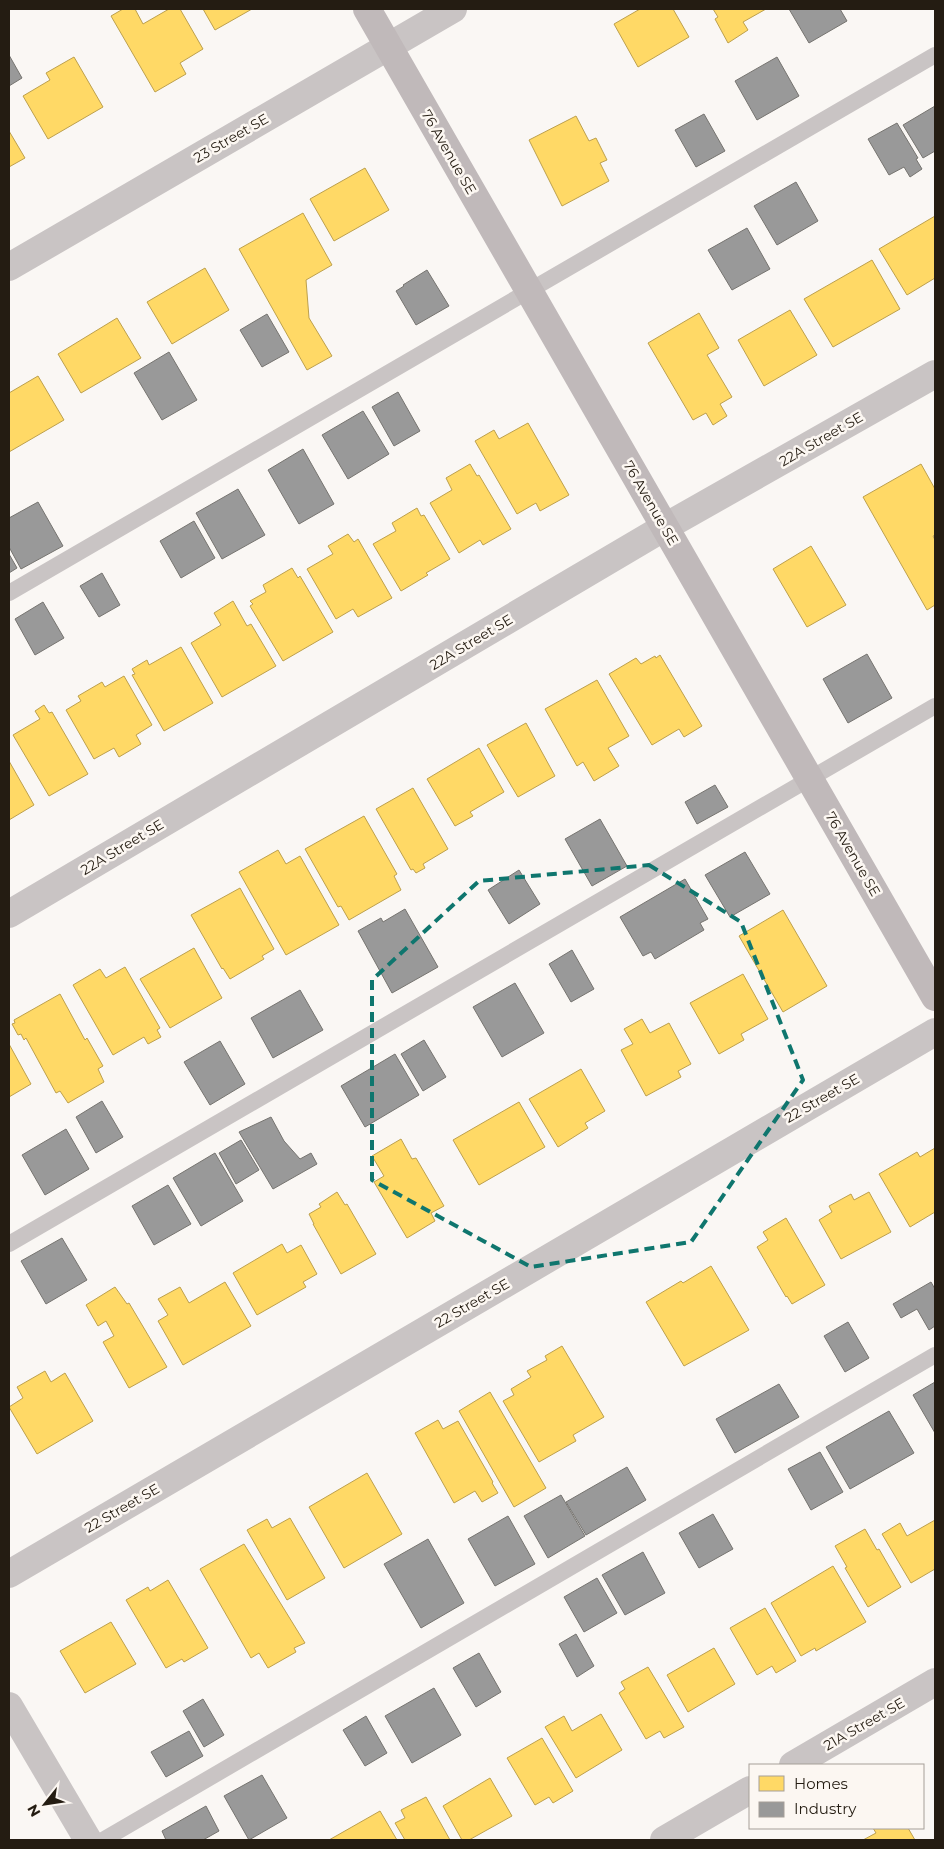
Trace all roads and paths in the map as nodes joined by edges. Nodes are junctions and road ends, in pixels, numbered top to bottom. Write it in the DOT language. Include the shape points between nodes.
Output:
graph roads {
  1 [pos="367,9"];
  2 [pos="453,9"];
  3 [pos="388,45"];
  4 [pos="935,55"];
  5 [pos="9,267"];
  6 [pos="529,290"];
  7 [pos="935,374"];
  8 [pos="665,527"];
  9 [pos="9,593"];
  10 [pos="935,706"];
  11 [pos="810,778"];
  12 [pos="9,914"];
  13 [pos="935,997"];
  14 [pos="935,1032"];
  15 [pos="9,1244"];
  16 [pos="935,1355"];
  17 [pos="9,1574"];
  18 [pos="935,1682"];
  19 [pos="9,1706"];
  20 [pos="795,1764"];
  21 [pos="749,1791"];
  22 [pos="88,1840"];
  23 [pos="103,1840"];
  24 [pos="664,1840"];
  1 -- 3 [label="street, 76 Avenue SE"];
  2 -- 3 [label="street, 23 Street SE"];
  3 -- 5 [label="street, 23 Street SE"];
  3 -- 6 [label="street, 76 Avenue SE"];
  4 -- 6 [label="lane"];
  6 -- 8 [label="street, 76 Avenue SE"];
  6 -- 9 [label="lane"];
  7 -- 8 [label="street, 22A Street SE"];
  8 -- 11 [label="street, 76 Avenue SE"];
  8 -- 12 [label="street, 22A Street SE"];
  10 -- 11 [label="lane"];
  11 -- 13 [label="street, 76 Avenue SE"];
  11 -- 15 [label="lane"];
  14 -- 17 [label="street, 22 Street SE"];
  16 -- 23 [label="lane"];
  18 -- 20 [label="street, 21A Street SE"];
  19 -- 22 [label="street"];
  21 -- 24 [label="street"];
}
